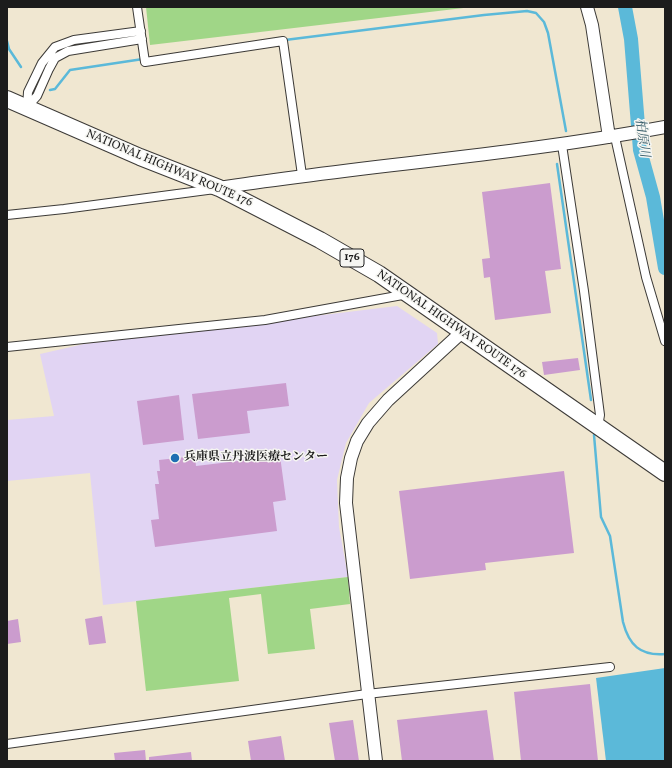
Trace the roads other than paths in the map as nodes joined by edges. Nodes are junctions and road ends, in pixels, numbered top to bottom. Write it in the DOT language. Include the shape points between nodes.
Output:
graph roads {
  1 [pos="137,7"];
  2 [pos="587,7"];
  3 [pos="141,35"];
  4 [pos="7,99"];
  5 [pos="26,107"];
  6 [pos="665,127"];
  7 [pos="612,137"];
  8 [pos="562,145"];
  9 [pos="302,175"];
  10 [pos="219,188"];
  11 [pos="7,215"];
  12 [pos="408,294"];
  13 [pos="462,332"];
  14 [pos="665,341"];
  15 [pos="7,347"];
  16 [pos="598,427"];
  17 [pos="665,473"];
  18 [pos="610,667"];
  19 [pos="367,694"];
  20 [pos="7,744"];
  21 [pos="376,761"];
  1 -- 3 [label="street"];
  2 -- 7 [label="street"];
  3 -- 5 [label="street" via="68,51 55,58 37,96"];
  3 -- 9 [label="street" via="145,62 283,41"];
  4 -- 5 [label="highway, NATIONAL HIGHWAY ROUTE 176 / 176"];
  5 -- 10 [label="highway, NATIONAL HIGHWAY ROUTE 176 / 176"];
  6 -- 7 [label="street"];
  7 -- 8 [label="street"];
  7 -- 14 [label="street" via="646,277"];
  8 -- 9 [label="street"];
  8 -- 16 [label="street" via="600,415"];
  9 -- 10 [label="street"];
  10 -- 11 [label="street" via="196,193"];
  10 -- 12 [label="highway, NATIONAL HIGHWAY ROUTE 176 / 176" via="320,240"];
  12 -- 13 [label="highway, NATIONAL HIGHWAY ROUTE 176 / 176"];
  12 -- 15 [label="street" via="258,321"];
  13 -- 16 [label="highway, NATIONAL HIGHWAY ROUTE 176 / 176"];
  13 -- 19 [label="street" via="388,400 357,441 351,458 346,503"];
  16 -- 17 [label="highway, NATIONAL HIGHWAY ROUTE 176 / 176"];
  18 -- 19 [label="street"];
  19 -- 20 [label="street"];
  19 -- 21 [label="street"];
}
